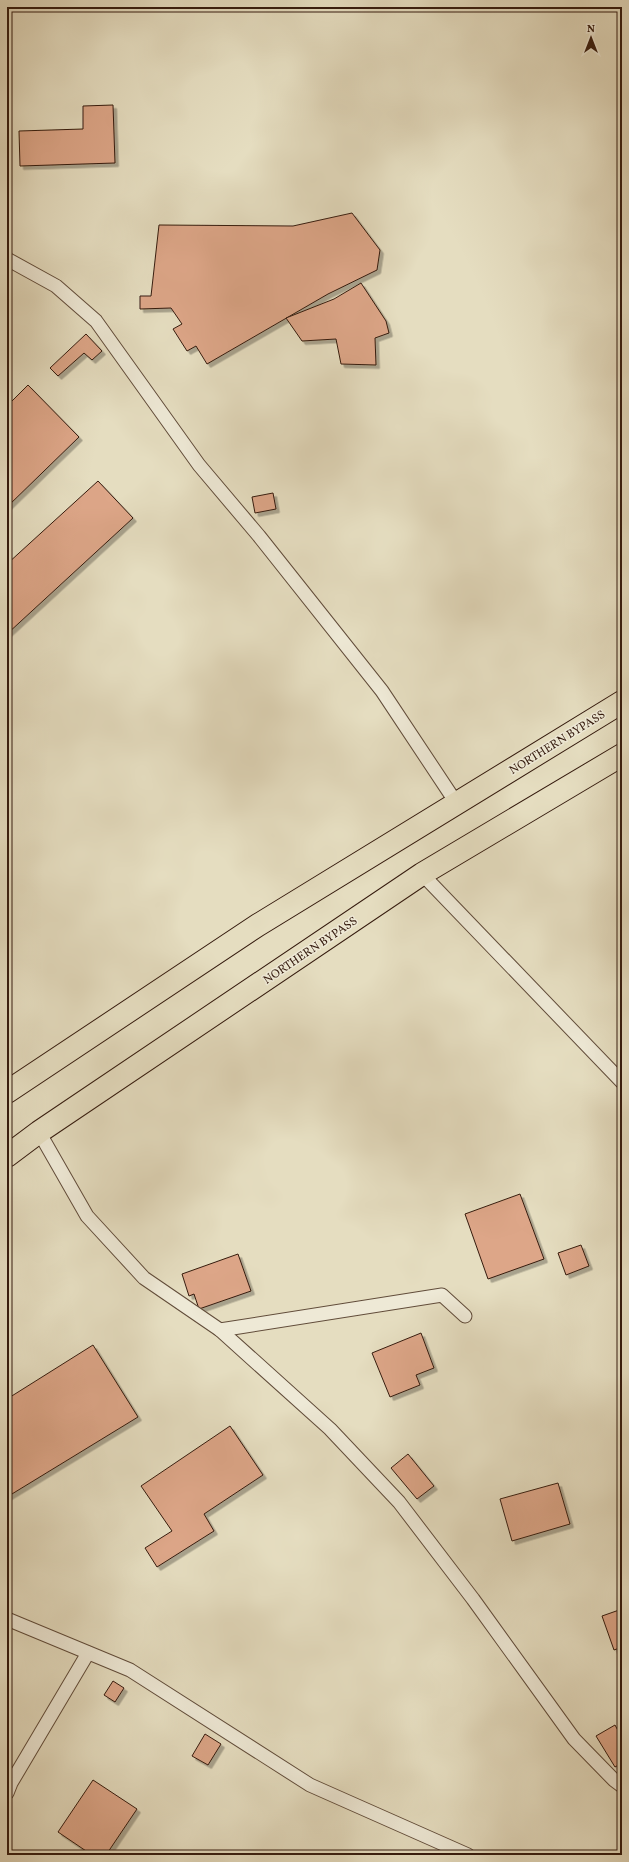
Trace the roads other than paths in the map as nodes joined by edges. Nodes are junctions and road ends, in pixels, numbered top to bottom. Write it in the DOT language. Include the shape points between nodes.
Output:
graph roads {
  1 [pos="7,259"];
  2 [pos="622,702"];
  3 [pos="622,755"];
  4 [pos="457,804"];
  5 [pos="422,874"];
  6 [pos="622,1082"];
  7 [pos="7,1092"];
  8 [pos="39,1132"];
  9 [pos="7,1156"];
  10 [pos="465,1316"];
  11 [pos="220,1330"];
  12 [pos="7,1619"];
  13 [pos="88,1653"];
  14 [pos="622,1786"];
  15 [pos="7,1793"];
  16 [pos="468,1855"];
  1 -- 4 [label="lane" via="56,286 96,321 199,464 382,690"];
  2 -- 4 [label="highway, NORTHERN BYPASS"];
  3 -- 5 [label="highway, NORTHERN BYPASS"];
  4 -- 7 [label="highway, NORTHERN BYPASS" via="258,925"];
  5 -- 6 [label="lane"];
  5 -- 8 [label="highway, NORTHERN BYPASS"];
  8 -- 9 [label="highway, NORTHERN BYPASS"];
  8 -- 11 [label="lane" via="87,1216 102,1233 144,1278"];
  10 -- 11 [label="lane" via="442,1295"];
  11 -- 14 [label="lane" via="330,1429 400,1502 574,1739"];
  12 -- 13 [label="lane"];
  13 -- 15 [label="lane"];
  13 -- 16 [label="lane" via="130,1670 310,1785"];
}
